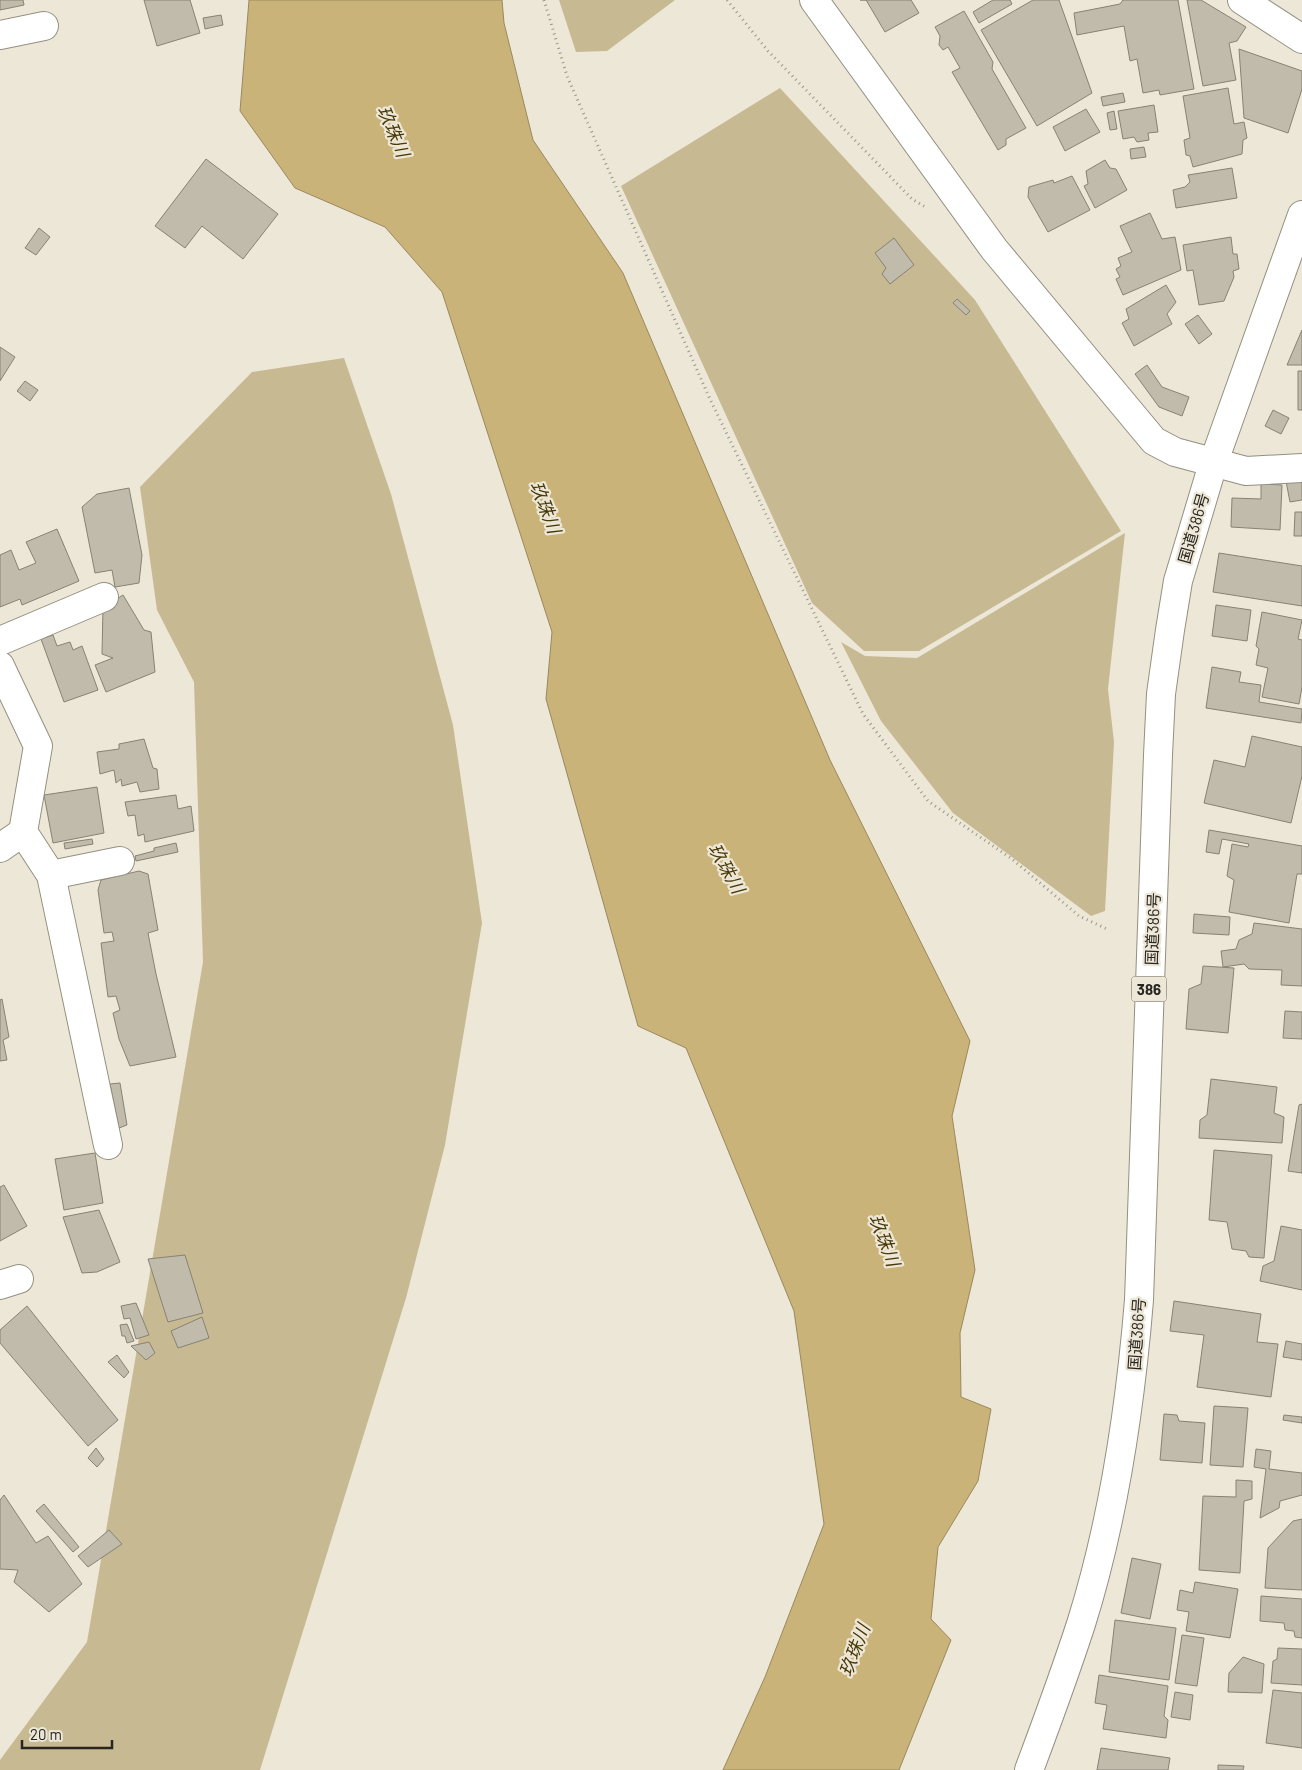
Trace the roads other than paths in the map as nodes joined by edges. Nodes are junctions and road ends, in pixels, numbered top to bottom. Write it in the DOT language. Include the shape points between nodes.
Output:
graph roads {
  1 [pos="814,0"];
  2 [pos="1242,0"];
  3 [pos="44,26"];
  4 [pos="0,35"];
  5 [pos="1302,39"];
  6 [pos="1302,215"];
  7 [pos="1212,464"];
  8 [pos="1302,468"];
  9 [pos="104,597"];
  10 [pos="0,641"];
  11 [pos="0,666"];
  12 [pos="23,832"];
  13 [pos="0,848"];
  14 [pos="120,861"];
  15 [pos="51,875"];
  16 [pos="108,1145"];
  17 [pos="1028,1770"];
  1 -- 7 [label="main road" via="994,249 1154,442"];
  2 -- 5 [label="main road"];
  3 -- 4 [label="main road"];
  6 -- 7 [label="main road, 国道386号 / 386"];
  7 -- 8 [label="main road" via="1246,471"];
  7 -- 17 [label="main road, 国道386号 / 386" via="1178,581 1161,694 1139,1300 1132,1387 1106,1529 1084,1614"];
  9 -- 10 [label="main road"];
  11 -- 12 [label="main road" via="38,746"];
  12 -- 13 [label="main road"];
  12 -- 15 [label="main road"];
  14 -- 15 [label="main road"];
  15 -- 16 [label="main road"];
}
